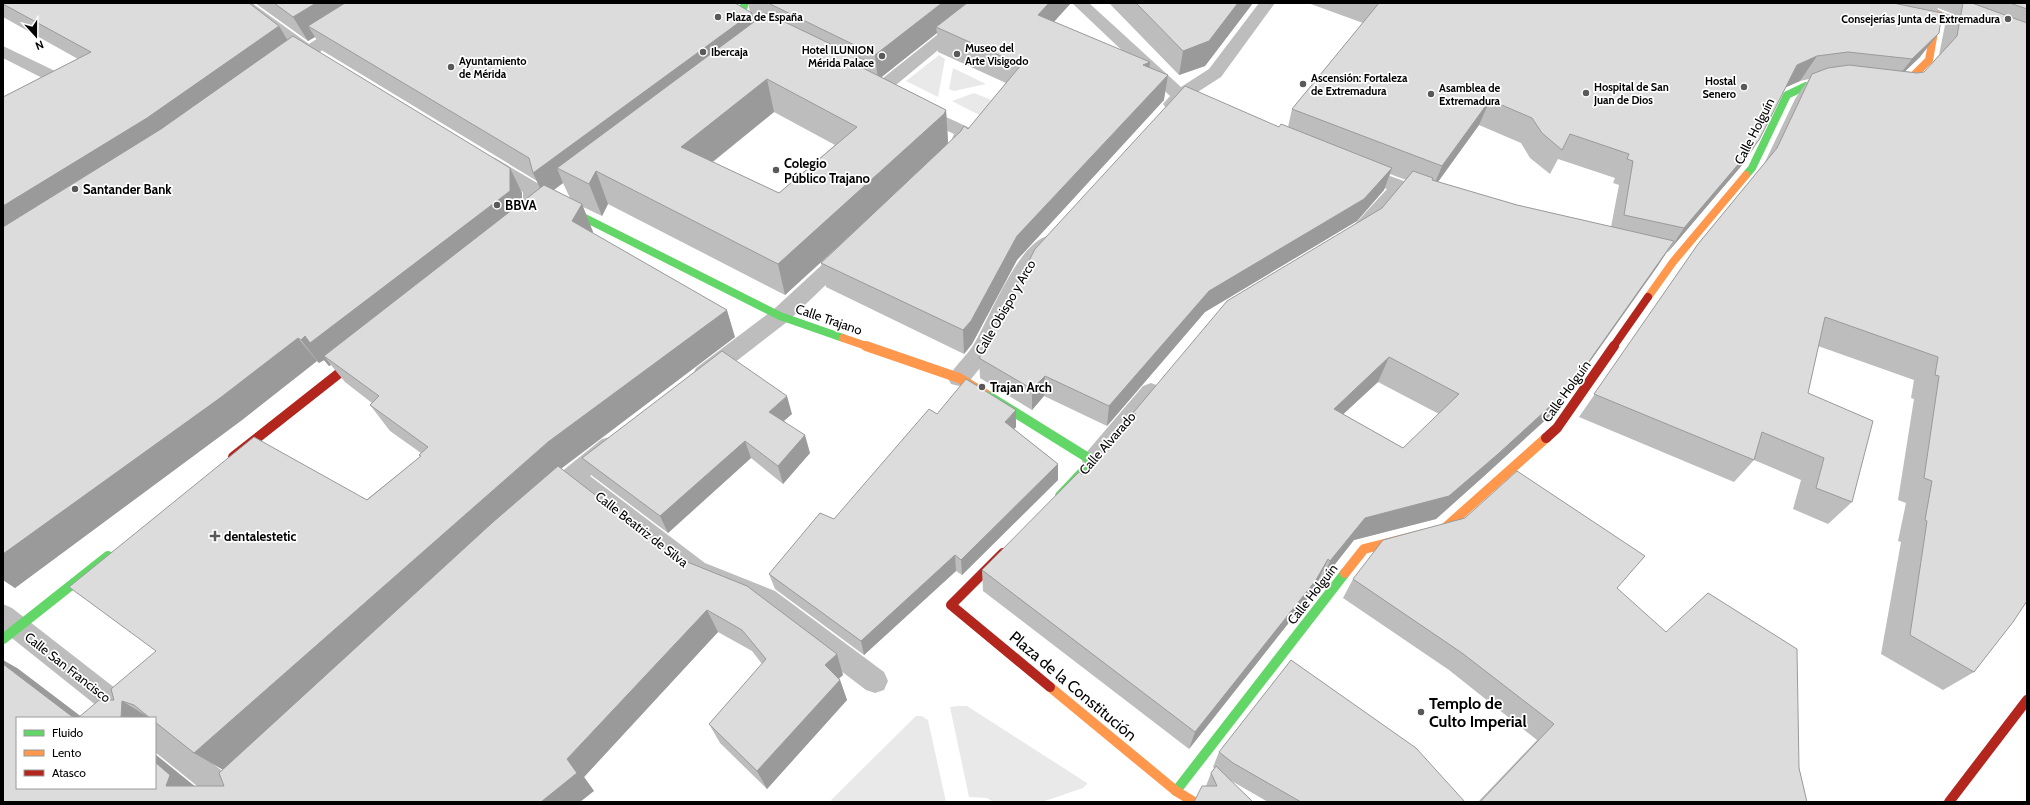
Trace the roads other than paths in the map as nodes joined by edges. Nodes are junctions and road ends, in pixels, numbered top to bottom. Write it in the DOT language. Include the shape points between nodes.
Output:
graph roads {
  1 [pos="242,3"];
  2 [pos="383,3"];
  3 [pos="745,3"];
  4 [pos="987,3"];
  5 [pos="1080,3"];
  6 [pos="1267,3"];
  7 [pos="1914,3"];
  8 [pos="1937,15"];
  9 [pos="764,32"];
  10 [pos="2027,49"];
  11 [pos="3,51"];
  12 [pos="308,51"];
  13 [pos="329,64"];
  14 [pos="276,74"];
  15 [pos="1846,85"];
  16 [pos="1883,89"];
  17 [pos="50,96"];
  18 [pos="1180,96"];
  19 [pos="1223,115"];
  20 [pos="1158,119"];
  21 [pos="471,151"];
  22 [pos="1340,164"];
  23 [pos="938,167"];
  24 [pos="1399,187"];
  25 [pos="1445,202"];
  26 [pos="545,210"];
  27 [pos="1057,231"];
  28 [pos="1345,239"];
  29 [pos="859,242"];
  30 [pos="780,316"];
  31 [pos="371,348"];
  32 [pos="959,378"];
  33 [pos="1163,378"];
  34 [pos="685,388"];
  35 [pos="629,432"];
  36 [pos="228,461"];
  37 [pos="1092,462"];
  38 [pos="572,475"];
  39 [pos="1051,505"];
  40 [pos="530,511"];
  41 [pos="1012,544"];
  42 [pos="117,549"];
  43 [pos="8,628"];
  44 [pos="875,681"];
  45 [pos="2027,700"];
  46 [pos="132,717"];
  47 [pos="156,736"];
  48 [pos="1176,791"];
  49 [pos="230,792"];
  50 [pos="1194,802"];
  51 [pos="1949,802"];
  1 -- 12 [label="street"];
  2 -- 12 [label="street"];
  3 -- 9 [label="street" via="740,13 743,21"];
  4 -- 23 [label="street" via="872,87 964,132 955,151"];
  5 -- 18 [label="street"];
  6 -- 18 [label="street" via="1215,73"];
  7 -- 8 [label="street"];
  8 -- 10 [label="street"];
  8 -- 16 [label="street" via="1928,31 1929,60 1898,91"];
  11 -- 17 [label="street" via="70,85"];
  12 -- 13 [label="street"];
  12 -- 14 [label="street"];
  15 -- 48 [label="street, Calle Holguín" via="1831,83 1806,86 1787,95 1752,168 1665,260 1557,428 1444,529 1364,549"];
  18 -- 19 [label="street"];
  18 -- 20 [label="street"];
  21 -- 26 [label="street" via="532,189"];
  22 -- 24 [label="street"];
  24 -- 25 [label="street"];
  24 -- 28 [label="street" via="1365,227"];
  26 -- 30 [label="street, Calle Trajano"];
  27 -- 32 [label="street, Calle Obispo y Arco" via="1025,266 981,351"];
  29 -- 30 [label="street"];
  30 -- 32 [label="street, Calle Trajano"];
  30 -- 34 [label="street"];
  31 -- 36 [label="street"];
  32 -- 37 [label="street, Calle Trajano"];
  33 -- 37 [label="street, Calle Alvarado"];
  35 -- 38 [label="street"];
  37 -- 39 [label="street, Calle Alvarado"];
  38 -- 40 [label="street"];
  38 -- 44 [label="street, Calle Beatriz de Silva" via="696,571 766,599"];
  41 -- 48 [label="street, Plaza de la Constitución" via="951,605"];
  42 -- 43 [label="street"];
  43 -- 46 [label="street, Calle San Francisco"];
  45 -- 51 [label="street"];
  47 -- 49 [label="street"];
  48 -- 50 [label="street, Plaza de la Constitución"];
}
